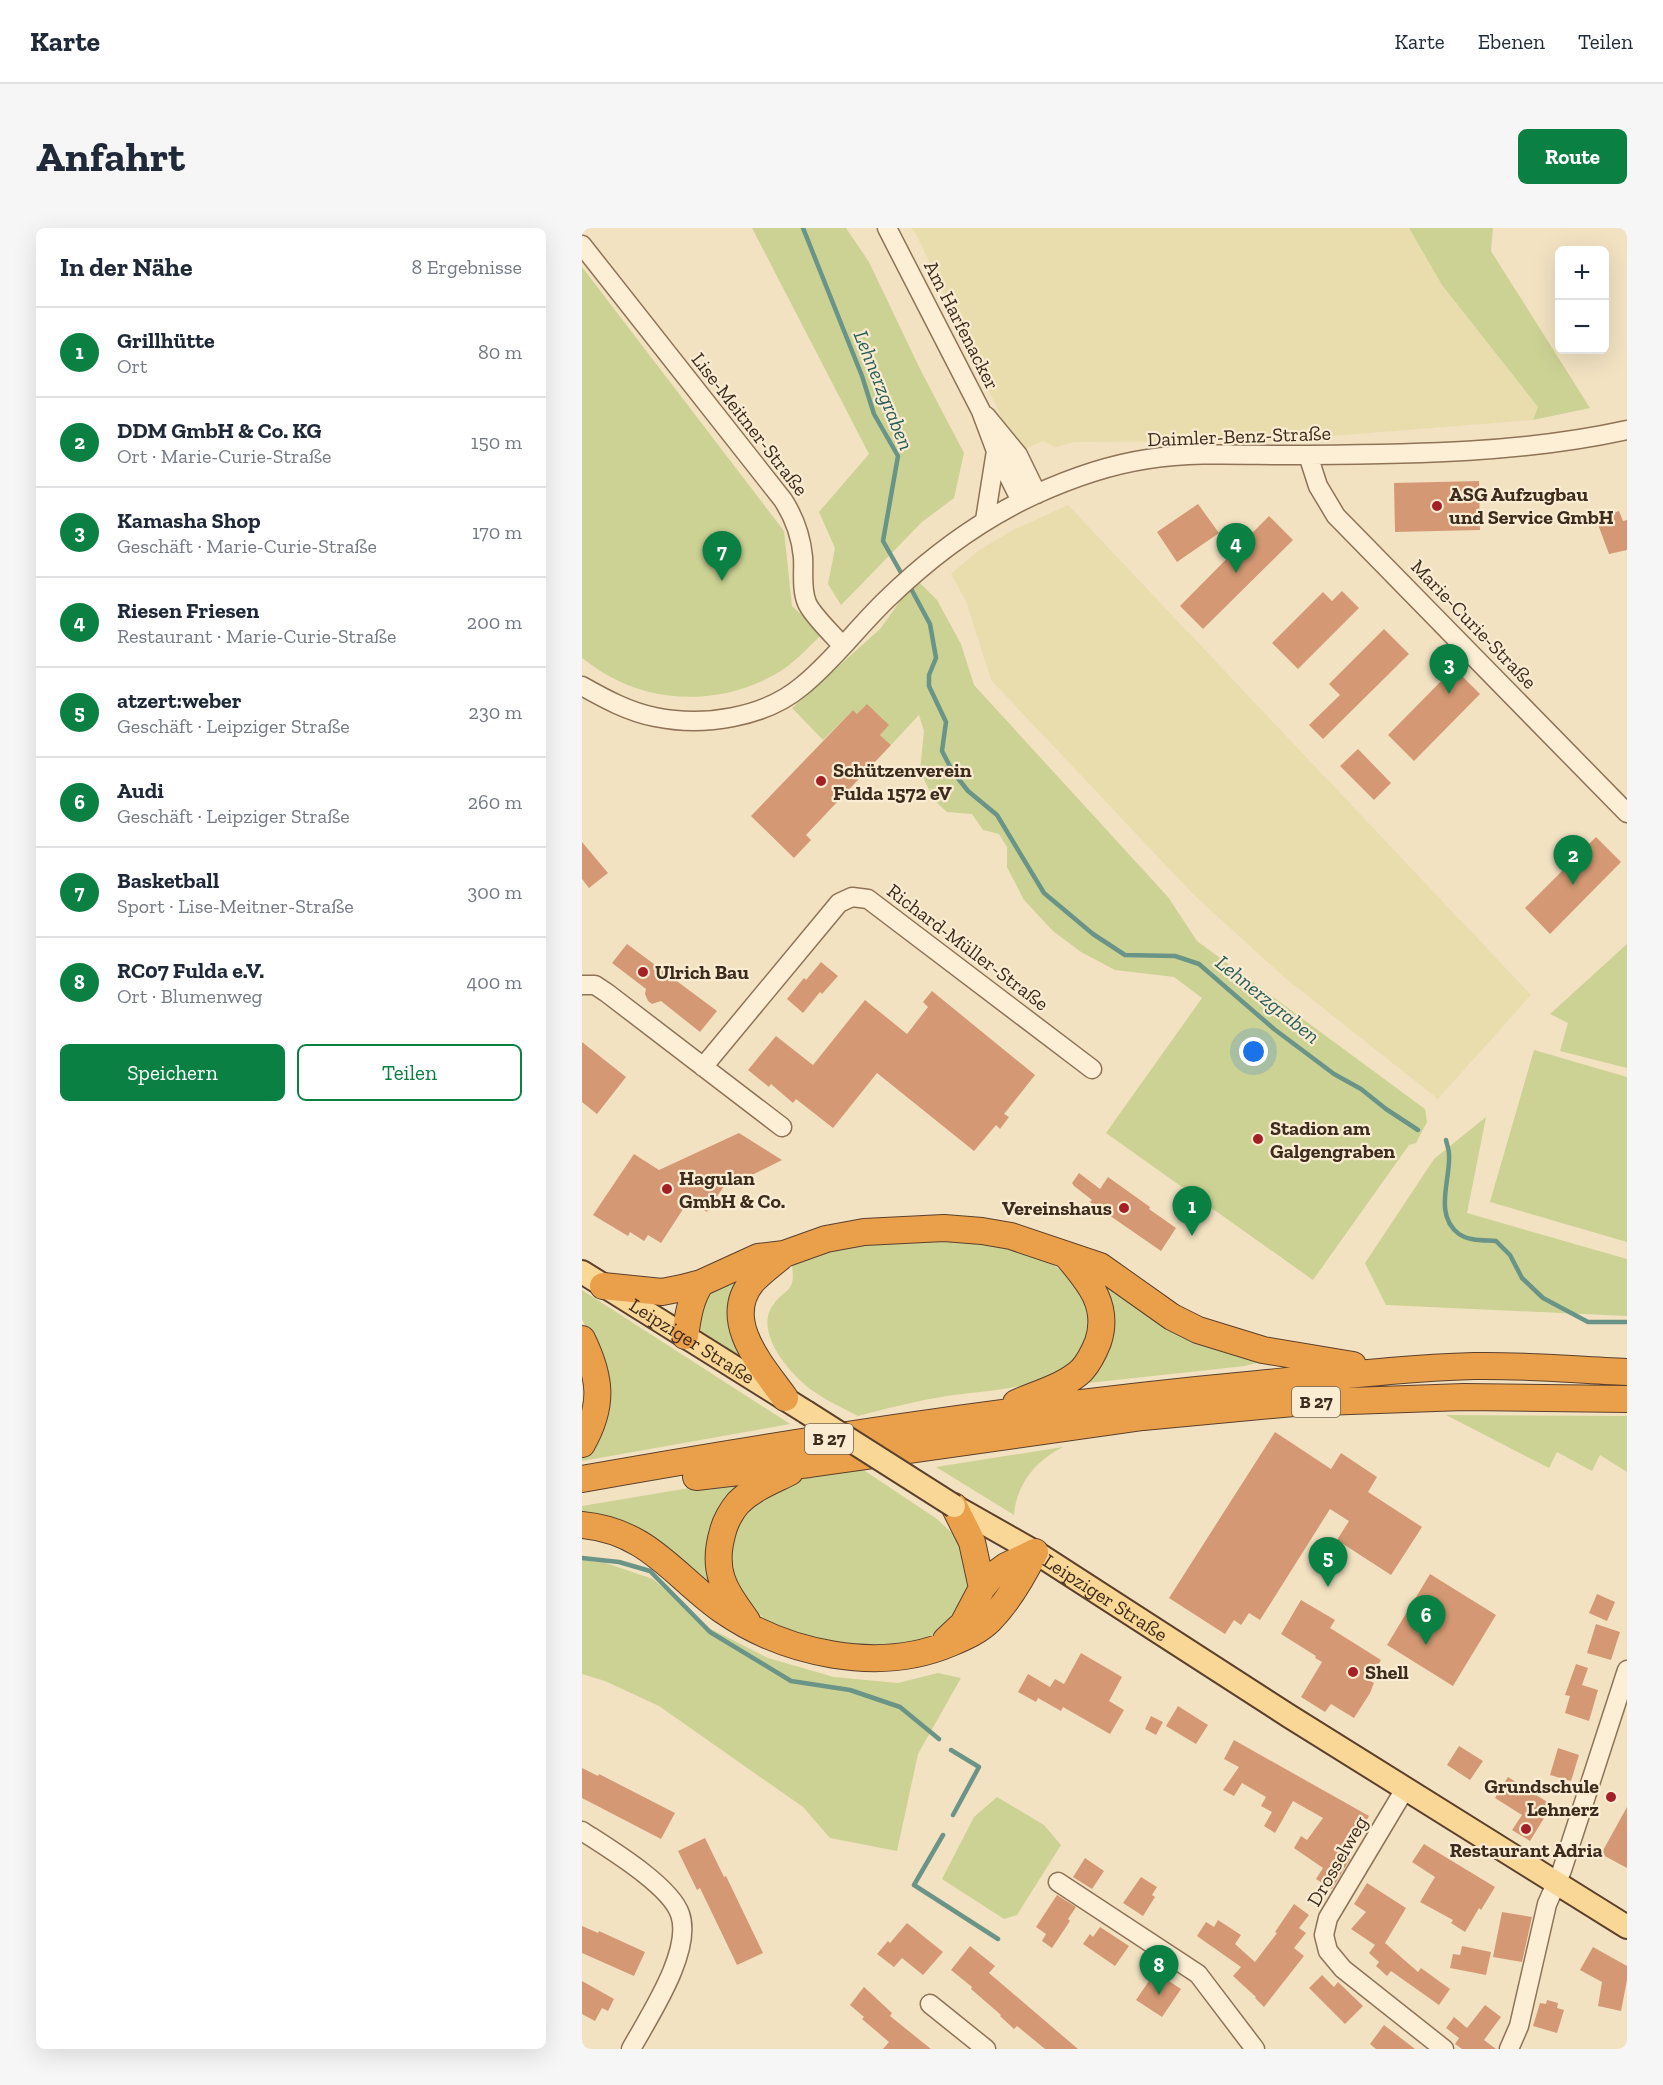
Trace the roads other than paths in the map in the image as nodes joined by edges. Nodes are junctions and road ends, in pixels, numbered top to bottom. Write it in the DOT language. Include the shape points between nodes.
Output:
graph roads {
  1 [pos="886,228"];
  2 [pos="582,245"];
  3 [pos="981,411"];
  4 [pos="1627,430"];
  5 [pos="996,451"];
  6 [pos="1308,455"];
  7 [pos="1029,497"];
  8 [pos="986,520"];
  9 [pos="843,646"];
  10 [pos="582,686"];
  11 [pos="1627,813"];
  12 [pos="582,986"];
  13 [pos="703,1067"];
  14 [pos="1092,1069"];
  15 [pos="782,1127"];
  16 [pos="1067,1256"];
  17 [pos="777,1257"];
  18 [pos="582,1272"];
  19 [pos="701,1283"];
  20 [pos="603,1286"];
  21 [pos="684,1336"];
  22 [pos="582,1339"];
  23 [pos="1392,1371"];
  24 [pos="1627,1372"];
  25 [pos="785,1398"];
  26 [pos="1627,1399"];
  27 [pos="988,1414"];
  28 [pos="582,1444"];
  29 [pos="810,1464"];
  30 [pos="582,1479"];
  31 [pos="582,1497"];
  32 [pos="962,1510"];
  33 [pos="582,1525"];
  34 [pos="1035,1552"];
  35 [pos="982,1588"];
  36 [pos="754,1630"];
  37 [pos="937,1649"];
  38 [pos="1627,1670"];
  39 [pos="1405,1789"];
  40 [pos="582,1831"];
  41 [pos="1058,1882"];
  42 [pos="1557,1883"];
  43 [pos="1627,1927"];
  44 [pos="930,2004"];
  45 [pos="631,2049"];
  46 [pos="986,2049"];
  47 [pos="1255,2049"];
  48 [pos="1444,2049"];
  49 [pos="1509,2049"];
  1 -- 3 [label="street, Am Harfenacker"];
  2 -- 9 [label="street, Lise-Meitner-Straße" via="783,500 800,537 807,604"];
  3 -- 5 [label="street, Am Harfenacker"];
  3 -- 7 [label="street, Am Harfenacker" via="1018,454"];
  4 -- 6 [label="street, Daimler-Benz-Straße" via="1586,439 1453,452"];
  5 -- 7 [label="street, Am Harfenacker"];
  5 -- 8 [label="street, Am Harfenacker"];
  6 -- 7 [label="street, Daimler-Benz-Straße" via="1149,459 1079,475"];
  6 -- 11 [label="street, Marie-Curie-Straße" via="1318,486 1336,516"];
  7 -- 8 [label="street, Daimler-Benz-Straße"];
  8 -- 9 [label="street, Daimler-Benz-Straße" via="917,571"];
  9 -- 10 [label="street, Daimler-Benz-Straße" via="790,695 751,712 700,722 655,717 620,706"];
  12 -- 13 [label="street" via="595,985 608,993"];
  13 -- 14 [label="street, Richard-Müller-Straße" via="838,903 852,897 868,899"];
  13 -- 15 [label="street"];
  16 -- 17 [label="highway" via="1011,1236 944,1228 864,1232 826,1239"];
  16 -- 23 [label="highway" via="1100,1266 1172,1317 1198,1330 1263,1350"];
  16 -- 27 [label="highway" via="1089,1282 1102,1312 1094,1353 1071,1377"];
  17 -- 19 [label="highway"];
  17 -- 25 [label="highway" via="746,1291 741,1323 745,1339"];
  18 -- 20 [label="main road, Leipziger Straße"];
  19 -- 20 [label="highway" via="662,1292"];
  19 -- 21 [label="highway" via="693,1295"];
  20 -- 21 [label="main road, Leipziger Straße"];
  21 -- 25 [label="main road, Leipziger Straße"];
  22 -- 28 [label="highway" via="595,1369 599,1394 592,1426"];
  23 -- 24 [label="highway, B 27" via="1476,1366"];
  23 -- 27 [label="highway, B 27"];
  25 -- 32 [label="main road, Leipziger Straße, bridge"];
  26 -- 29 [label="highway, B 27" via="1464,1396 1294,1403 1143,1417"];
  27 -- 30 [label="highway, B 27"];
  29 -- 31 [label="highway, B 27" via="706,1475"];
  29 -- 36 [label="highway" via="759,1487 737,1504 724,1526 717,1550 720,1576"];
  32 -- 34 [label="main road, Leipziger Straße"];
  32 -- 35 [label="highway"];
  33 -- 36 [label="highway" via="598,1526 628,1537 655,1552 721,1609"];
  34 -- 35 [label="highway" via="991,1576"];
  34 -- 37 [label="highway" via="1020,1582 990,1620 971,1634"];
  34 -- 39 [label="main road, Leipziger Straße"];
  35 -- 37 [label="highway" via="963,1624"];
  36 -- 37 [label="highway" via="790,1644 839,1655 909,1656"];
  38 -- 42 [label="street"];
  39 -- 42 [label="main road, Leipziger Straße"];
  39 -- 48 [label="street, Drosselweg" via="1328,1918 1324,1935 1328,1951 1343,1969"];
  40 -- 45 [label="street" via="664,1891 680,1912 684,1935 675,1965"];
  41 -- 47 [label="street" via="1198,1974"];
  42 -- 43 [label="main road, Leipziger Straße"];
  42 -- 49 [label="street" via="1547,1904 1519,2026"];
  44 -- 46 [label="street"];
}
